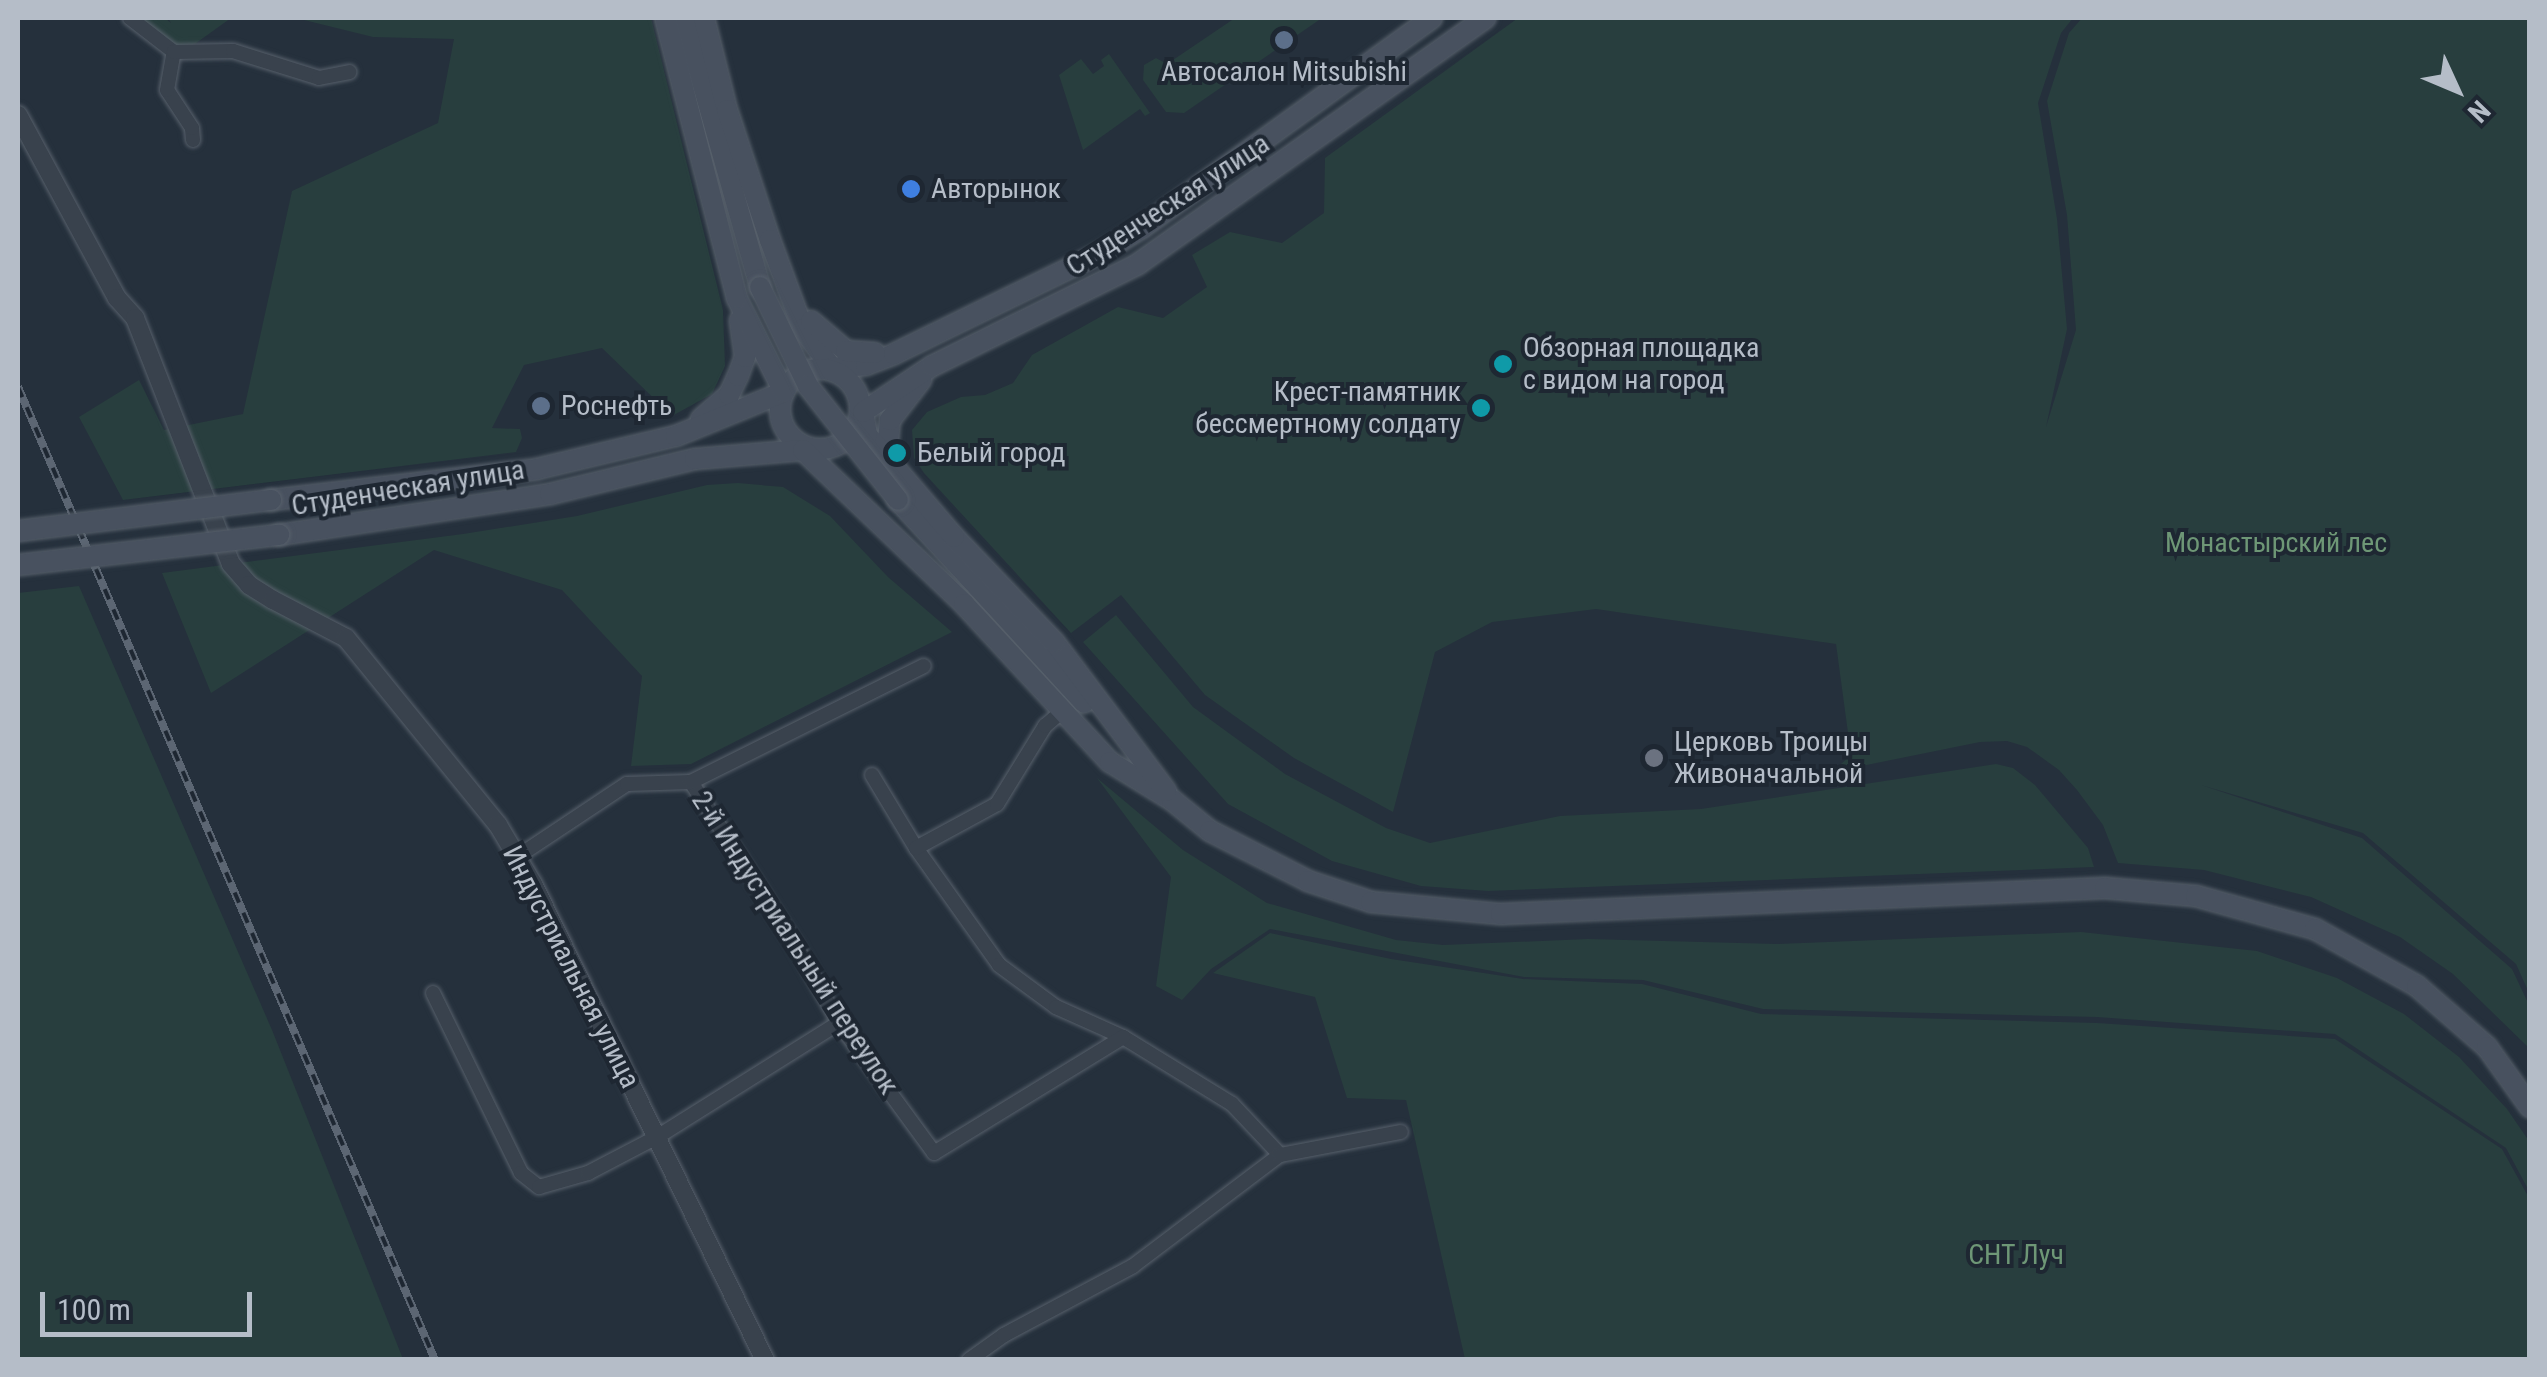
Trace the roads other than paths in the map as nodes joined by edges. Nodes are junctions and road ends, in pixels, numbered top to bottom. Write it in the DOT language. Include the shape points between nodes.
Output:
graph roads {
  1 [pos="130,18"];
  2 [pos="665,18"];
  3 [pos="684,18"];
  4 [pos="704,18"];
  5 [pos="1432,18"];
  6 [pos="1486,18"];
  7 [pos="174,52"];
  8 [pos="349,72"];
  9 [pos="18,114"];
  10 [pos="193,140"];
  11 [pos="770,240"];
  12 [pos="1056,277"];
  13 [pos="737,298"];
  14 [pos="1068,302"];
  15 [pos="920,340"];
  16 [pos="932,366"];
  17 [pos="832,368"];
  18 [pos="784,392"];
  19 [pos="864,412"];
  20 [pos="676,436"];
  21 [pos="803,450"];
  22 [pos="896,471"];
  23 [pos="18,531"];
  24 [pos="18,565"];
  25 [pos="924,666"];
  26 [pos="1062,711"];
  27 [pos="872,776"];
  28 [pos="691,782"];
  29 [pos="1172,800"];
  30 [pos="916,848"];
  31 [pos="518,858"];
  32 [pos="433,992"];
  33 [pos="840,1023"];
  34 [pos="1123,1036"];
  35 [pos="2530,1107"];
  36 [pos="1401,1132"];
  37 [pos="656,1137"];
  38 [pos="1280,1155"];
  39 [pos="766,1360"];
  40 [pos="968,1360"];
  1 -- 7 [label="street"];
  2 -- 13 [label="main road"];
  3 -- 29 [label="main road, bridge" via="760,287 808,386 898,500"];
  4 -- 11 [label="main road"];
  5 -- 12 [label="main road, Студенческая улица" via="1142,228"];
  6 -- 14 [label="main road, Студенческая улица" via="1138,264"];
  7 -- 8 [label="street" via="233,51 319,78"];
  7 -- 10 [label="street" via="167,90"];
  9 -- 31 [label="street, Индустриальная улица" via="117,298 135,318 231,564 249,585 346,638"];
  11 -- 15 [label="main road" via="825,337 865,355"];
  11 -- 17 [label="main road" via="803,329"];
  12 -- 14 [label="main road"];
  12 -- 15 [label="main road, Студенческая улица"];
  13 -- 18 [label="main road"];
  13 -- 20 [label="main road" via="745,358 738,376 710,414"];
  14 -- 16 [label="main road, Студенческая улица"];
  15 -- 17 [label="main road, Студенческая улица" via="866,364"];
  16 -- 19 [label="main road, Студенческая улица"];
  16 -- 22 [label="main road" via="890,420"];
  17 -- 18 [label="main road" via="814,371"];
  17 -- 19 [label="main road" via="852,381"];
  18 -- 20 [label="main road, Студенческая улица"];
  18 -- 21 [label="main road" via="780,423"];
  19 -- 21 [label="main road" via="839,444"];
  19 -- 22 [label="main road" via="868,435"];
  20 -- 23 [label="main road, Студенческая улица, bridge" via="537,469"];
  21 -- 24 [label="main road, Студенческая улица, bridge" via="694,459 550,494 279,535"];
  21 -- 26 [label="main road" via="964,604"];
  22 -- 29 [label="main road" via="1054,642"];
  25 -- 28 [label="street"];
  26 -- 29 [label="main road" via="1110,762"];
  26 -- 30 [label="street" via="1045,726 997,804"];
  27 -- 30 [label="street"];
  28 -- 31 [label="street" via="627,784"];
  28 -- 33 [label="street, 2-й Индустриальный переулок"];
  29 -- 35 [label="main road" via="1210,831 1308,881 1371,902 1428,910 1502,914 2105,888 2196,896 2314,930 2417,986 2487,1047"];
  30 -- 34 [label="street" via="998,965 1056,1007"];
  31 -- 37 [label="street, Индустриальная улица"];
  32 -- 37 [label="street" via="521,1172 539,1187 588,1173"];
  33 -- 34 [label="street, 2-й Индустриальный переулок" via="934,1154"];
  33 -- 37 [label="street"];
  34 -- 38 [label="street" via="1232,1104"];
  36 -- 38 [label="street"];
  37 -- 39 [label="street, Индустриальная улица"];
  38 -- 40 [label="street" via="1132,1266"];
}
